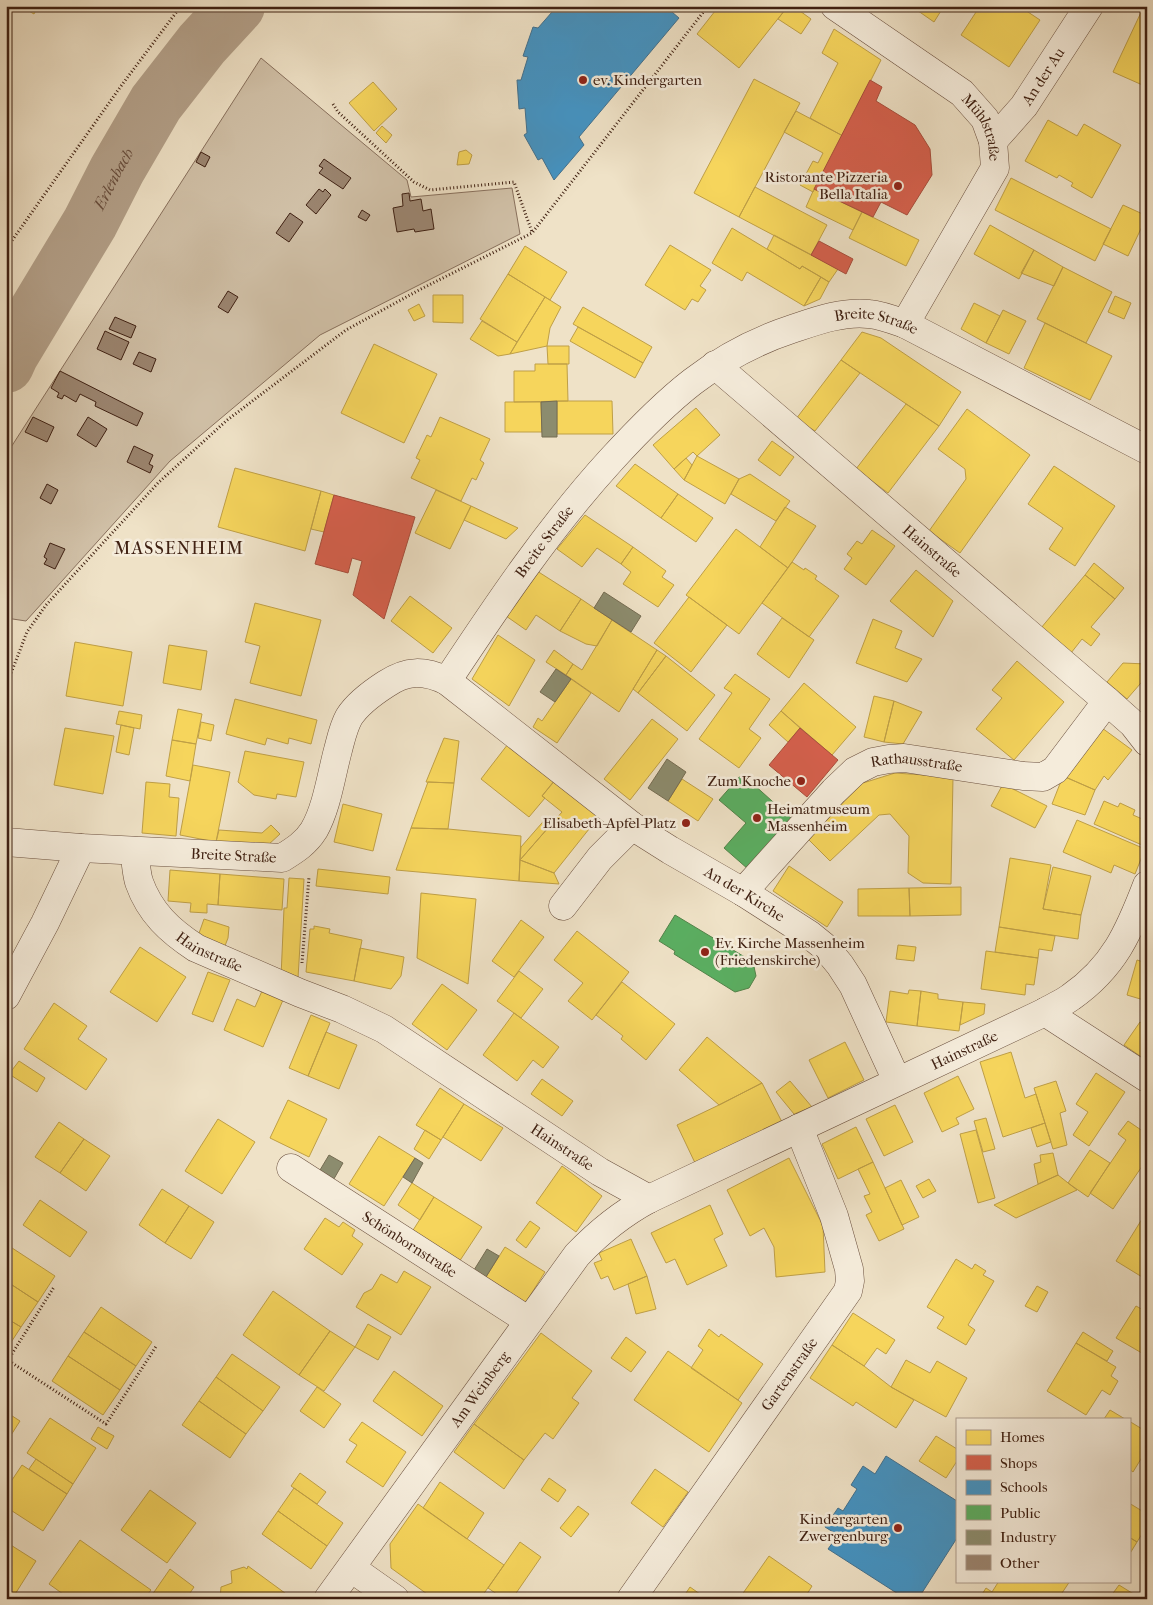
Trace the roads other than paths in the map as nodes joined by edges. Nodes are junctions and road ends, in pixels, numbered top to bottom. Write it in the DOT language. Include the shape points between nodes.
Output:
graph roads {
  1 [pos="835,6"];
  2 [pos="1089,6"];
  3 [pos="993,141"];
  4 [pos="905,324"];
  5 [pos="714,365"];
  6 [pos="1147,450"];
  7 [pos="447,681"];
  8 [pos="1107,701"];
  9 [pos="1147,742"];
  10 [pos="632,826"];
  11 [pos="6,842"];
  12 [pos="81,848"];
  13 [pos="134,851"];
  14 [pos="1147,885"];
  15 [pos="743,892"];
  16 [pos="563,906"];
  17 [pos="6,996"];
  18 [pos="1045,1012"];
  19 [pos="1147,1078"];
  20 [pos="897,1082"];
  21 [pos="799,1128"];
  22 [pos="291,1168"];
  23 [pos="649,1199"];
  24 [pos="529,1321"];
  25 [pos="351,1568"];
  26 [pos="328,1599"];
  27 [pos="395,1599"];
  28 [pos="631,1599"];
  1 -- 3 [label="street, Mühlstraße" via="962,93 985,119"];
  2 -- 3 [label="street, An der Au" via="1024,106"];
  3 -- 4 [label="street, Mühlstraße" via="995,168"];
  4 -- 5 [label="street, Breite Straße" via="869,314 820,319 775,334"];
  4 -- 6 [label="street, Breite Straße"];
  5 -- 7 [label="street, Breite Straße" via="682,388 648,420 566,511 512,583"];
  5 -- 8 [label="street, Hainstraße"];
  7 -- 10 [label="street, An der Kirche"];
  7 -- 13 [label="street, Breite Straße" via="422,672 406,674 360,704 343,730 321,816 313,832 304,844 282,858"];
  8 -- 9 [label="street, Hainstraße" via="1133,724"];
  8 -- 15 [label="street, Rathausstraße" via="1055,770 1043,777 904,758 864,766 834,791"];
  10 -- 15 [label="street, An der Kirche"];
  10 -- 16 [label="street" via="600,858"];
  11 -- 12 [label="street, Breite Straße"];
  12 -- 13 [label="street, Breite Straße"];
  12 -- 17 [label="street"];
  13 -- 23 [label="street, Hainstraße" via="139,880 150,905 167,927 196,948 384,1029 600,1172"];
  14 -- 18 [label="street, Hainstraße" via="1125,937 1099,974 1070,998"];
  15 -- 20 [label="street, An der Kirche" via="810,935 840,965 853,985"];
  18 -- 19 [label="street"];
  18 -- 20 [label="street, Hainstraße"];
  20 -- 21 [label="street, Hainstraße"];
  21 -- 23 [label="street, Hainstraße"];
  21 -- 28 [label="street, Gartenstraße" via="834,1216 849,1269 848,1291"];
  22 -- 24 [label="street, Schönbornstraße"];
  23 -- 24 [label="street, Am Weinberg" via="616,1218 596,1235 577,1255"];
  24 -- 25 [label="street, Am Weinberg"];
  25 -- 26 [label="street, Am Weinberg"];
  25 -- 27 [label="street"];
}
